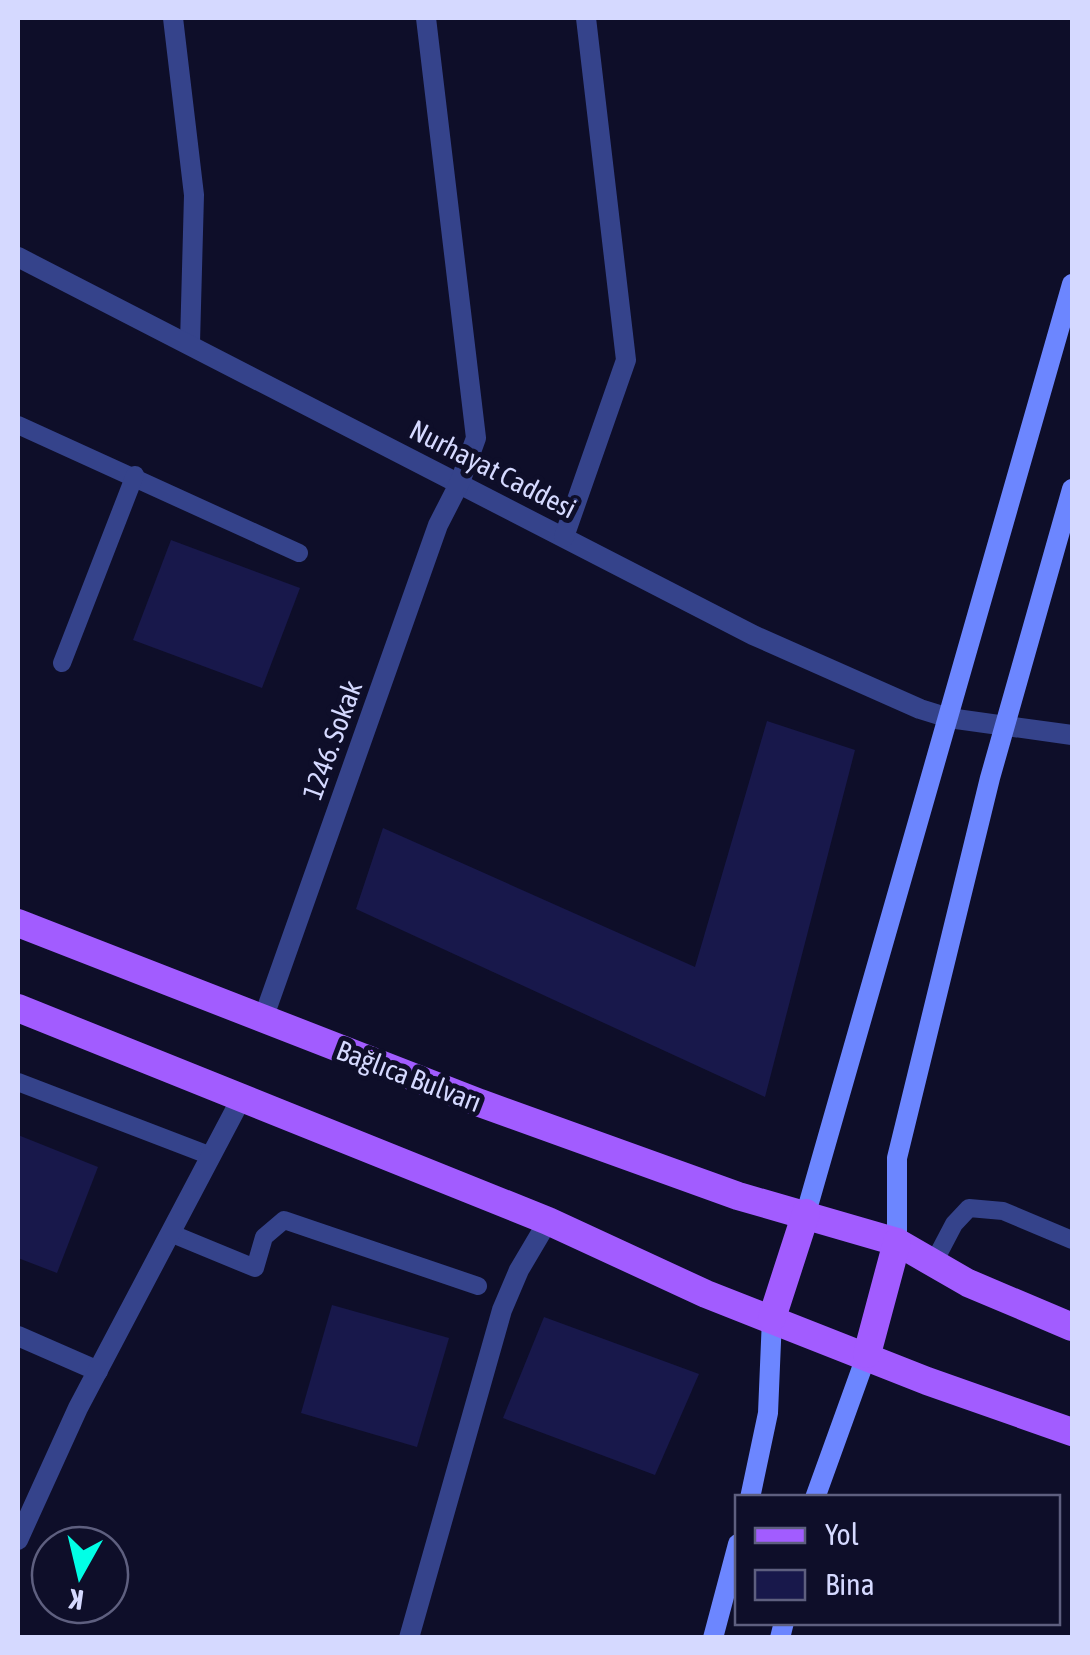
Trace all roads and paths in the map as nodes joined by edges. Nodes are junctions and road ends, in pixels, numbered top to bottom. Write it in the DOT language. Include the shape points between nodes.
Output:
graph roads {
  1 [pos="173,18"];
  2 [pos="426,18"];
  3 [pos="586,18"];
  4 [pos="18,258"];
  5 [pos="1072,284"];
  6 [pos="190,343"];
  7 [pos="20,433"];
  8 [pos="135,475"];
  9 [pos="460,482"];
  10 [pos="1072,489"];
  11 [pos="564,536"];
  12 [pos="299,552"];
  13 [pos="62,663"];
  14 [pos="949,718"];
  15 [pos="1004,727"];
  16 [pos="1072,735"];
  17 [pos="18,924"];
  18 [pos="18,1008"];
  19 [pos="262,1019"];
  20 [pos="18,1082"];
  21 [pos="241,1099"];
  22 [pos="211,1156"];
  23 [pos="806,1213"];
  24 [pos="548,1221"];
  25 [pos="170,1233"];
  26 [pos="1072,1240"];
  27 [pos="897,1242"];
  28 [pos="934,1264"];
  29 [pos="478,1286"];
  30 [pos="772,1318"];
  31 [pos="1072,1326"];
  32 [pos="18,1336"];
  33 [pos="867,1354"];
  34 [pos="98,1371"];
  35 [pos="1072,1432"];
  36 [pos="751,1495"];
  37 [pos="816,1495"];
  38 [pos="18,1540"];
  39 [pos="735,1555"];
  40 [pos="409,1638"];
  41 [pos="713,1638"];
  1 -- 6 [label="street" via="194,195"];
  2 -- 9 [label="street, 1246. Sokak" via="476,438"];
  3 -- 11 [label="street" via="626,360"];
  4 -- 6 [label="street, Nurhayat Caddesi"];
  5 -- 14 [label="main road"];
  6 -- 9 [label="street, Nurhayat Caddesi"];
  7 -- 8 [label="lane"];
  8 -- 12 [label="lane"];
  8 -- 13 [label="lane"];
  9 -- 11 [label="street, Nurhayat Caddesi"];
  9 -- 19 [label="street, 1246. Sokak" via="438,525"];
  10 -- 15 [label="main road"];
  11 -- 14 [label="street, Nurhayat Caddesi" via="753,635"];
  14 -- 15 [label="street, Nurhayat Caddesi"];
  14 -- 23 [label="main road"];
  15 -- 16 [label="street, Nurhayat Caddesi"];
  15 -- 27 [label="main road" via="897,1158"];
  17 -- 19 [label="main road, Bağlıca Bulvarı"];
  18 -- 21 [label="main road"];
  19 -- 23 [label="main road, Bağlıca Bulvarı" via="738,1196"];
  20 -- 22 [label="lane"];
  21 -- 22 [label="street"];
  21 -- 24 [label="main road"];
  22 -- 25 [label="street"];
  23 -- 27 [label="main road, Bağlıca Bulvarı"];
  23 -- 30 [label="main road"];
  24 -- 30 [label="main road"];
  24 -- 40 [label="street" via="502,1310"];
  25 -- 29 [label="lane" via="256,1268 264,1237 284,1220"];
  25 -- 34 [label="street"];
  26 -- 28 [label="lane" via="1003,1211 969,1208"];
  27 -- 28 [label="main road"];
  27 -- 33 [label="main road"];
  28 -- 31 [label="main road"];
  30 -- 33 [label="main road"];
  30 -- 36 [label="main road" via="768,1413"];
  32 -- 34 [label="street"];
  33 -- 35 [label="main road"];
  33 -- 37 [label="main road"];
  34 -- 38 [label="street"];
  39 -- 41 [label="main road"];
}
